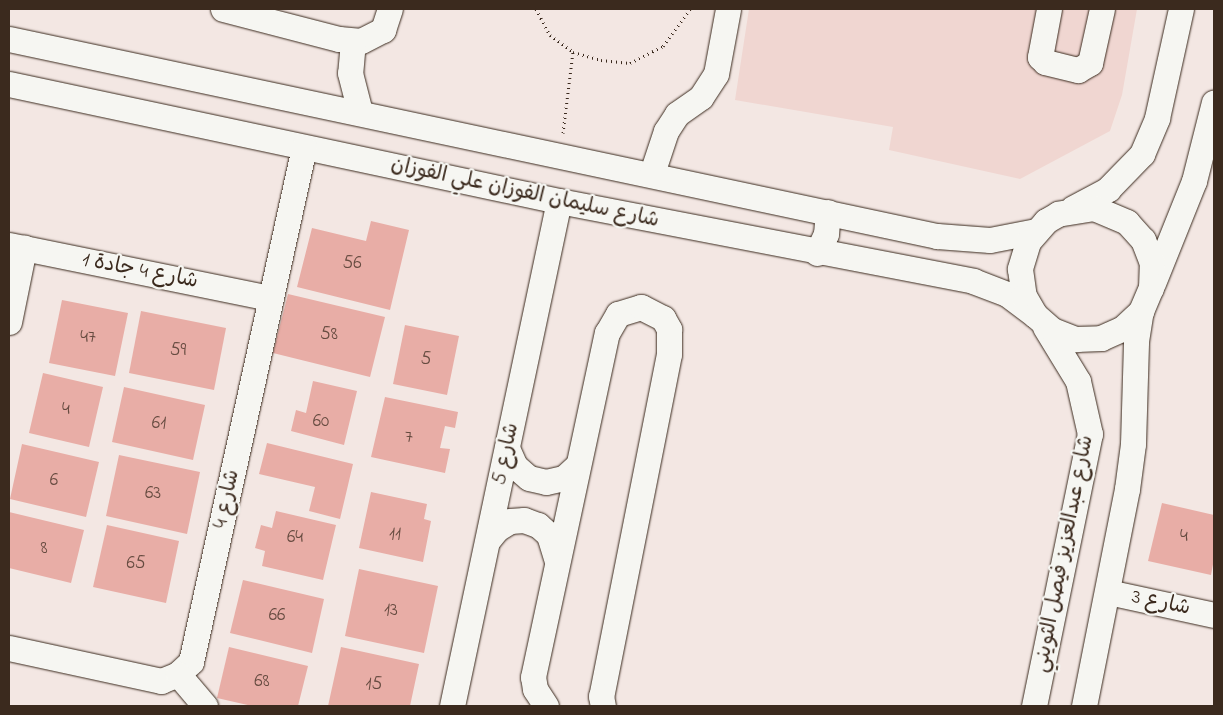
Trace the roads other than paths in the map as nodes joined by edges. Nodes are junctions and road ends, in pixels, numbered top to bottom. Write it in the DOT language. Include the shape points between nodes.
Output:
graph roads {
  1 [pos="222,9"];
  2 [pos="390,9"];
  3 [pos="728,9"];
  4 [pos="1049,9"];
  5 [pos="1102,9"];
  6 [pos="1181,9"];
  7 [pos="9,39"];
  8 [pos="353,41"];
  9 [pos="9,84"];
  10 [pos="1214,102"];
  11 [pos="360,112"];
  12 [pos="304,147"];
  13 [pos="652,173"];
  14 [pos="559,201"];
  15 [pos="1070,210"];
  16 [pos="828,212"];
  17 [pos="1036,231"];
  18 [pos="17,246"];
  19 [pos="817,254"];
  20 [pos="1151,288"];
  21 [pos="270,298"];
  22 [pos="1141,311"];
  23 [pos="1038,319"];
  24 [pos="9,322"];
  25 [pos="507,448"];
  26 [pos="578,465"];
  27 [pos="488,540"];
  28 [pos="557,562"];
  29 [pos="1108,592"];
  30 [pos="1214,615"];
  31 [pos="9,648"];
  32 [pos="178,674"];
  33 [pos="599,703"];
  34 [pos="205,706"];
  35 [pos="452,706"];
  36 [pos="546,706"];
  37 [pos="1034,706"];
  38 [pos="1084,706"];
  1 -- 8 [label="street"];
  2 -- 8 [label="street" via="387,23 377,36"];
  3 -- 13 [label="street" via="716,74 701,97 677,114 666,131"];
  4 -- 5 [label="street" via="1040,57 1045,62 1078,70 1090,63"];
  6 -- 15 [label="street" via="1157,118 1142,154 1108,189"];
  7 -- 11 [label="street"];
  8 -- 11 [label="street" via="350,73"];
  9 -- 12 [label="street, شارع سليمان الفوزان علي الفوزان"];
  10 -- 20 [label="street" via="1194,181"];
  11 -- 13 [label="street"];
  12 -- 14 [label="street, شارع سليمان الفوزان علي الفوزان"];
  12 -- 21 [label="street, شارع 4"];
  13 -- 16 [label="street"];
  14 -- 19 [label="street, شارع سليمان الفوزان علي الفوزان"];
  14 -- 25 [label="street, شارع 5"];
  15 -- 17 [label="street" via="1046,221"];
  15 -- 20 [label="street" via="1106,210 1132,226 1148,252"];
  16 -- 17 [label="street" via="955,239 990,240"];
  16 -- 19 [label="street" via="826,234"];
  17 -- 23 [label="street" via="1028,242 1020,269 1024,296"];
  18 -- 21 [label="street, شارع 4 جادة 1"];
  18 -- 24 [label="street"];
  19 -- 23 [label="street, شارع سليمان الفوزان علي الفوزان" via="984,284 1007,294"];
  20 -- 22 [label="street"];
  21 -- 32 [label="street, شارع 4" via="191,662"];
  22 -- 23 [label="street" via="1123,328 1101,338 1076,339"];
  22 -- 29 [label="street" via="1133,370 1132,458"];
  23 -- 37 [label="street, شارع عبدالعزيز فيصل الثويني" via="1078,382 1090,434"];
  25 -- 26 [label="street" via="515,466 529,478 546,482 564,478"];
  25 -- 27 [label="street, شارع 5"];
  26 -- 28 [label="street"];
  26 -- 33 [label="street" via="610,324 628,308 653,310 669,329 669,354"];
  27 -- 28 [label="street" via="497,528 510,521 524,520 538,525 549,535"];
  27 -- 35 [label="street, شارع 5"];
  28 -- 36 [label="street" via="533,677 534,689"];
  29 -- 30 [label="street, شارع 3"];
  29 -- 38 [label="street"];
  31 -- 32 [label="street" via="161,682"];
  32 -- 34 [label="street"];
}
